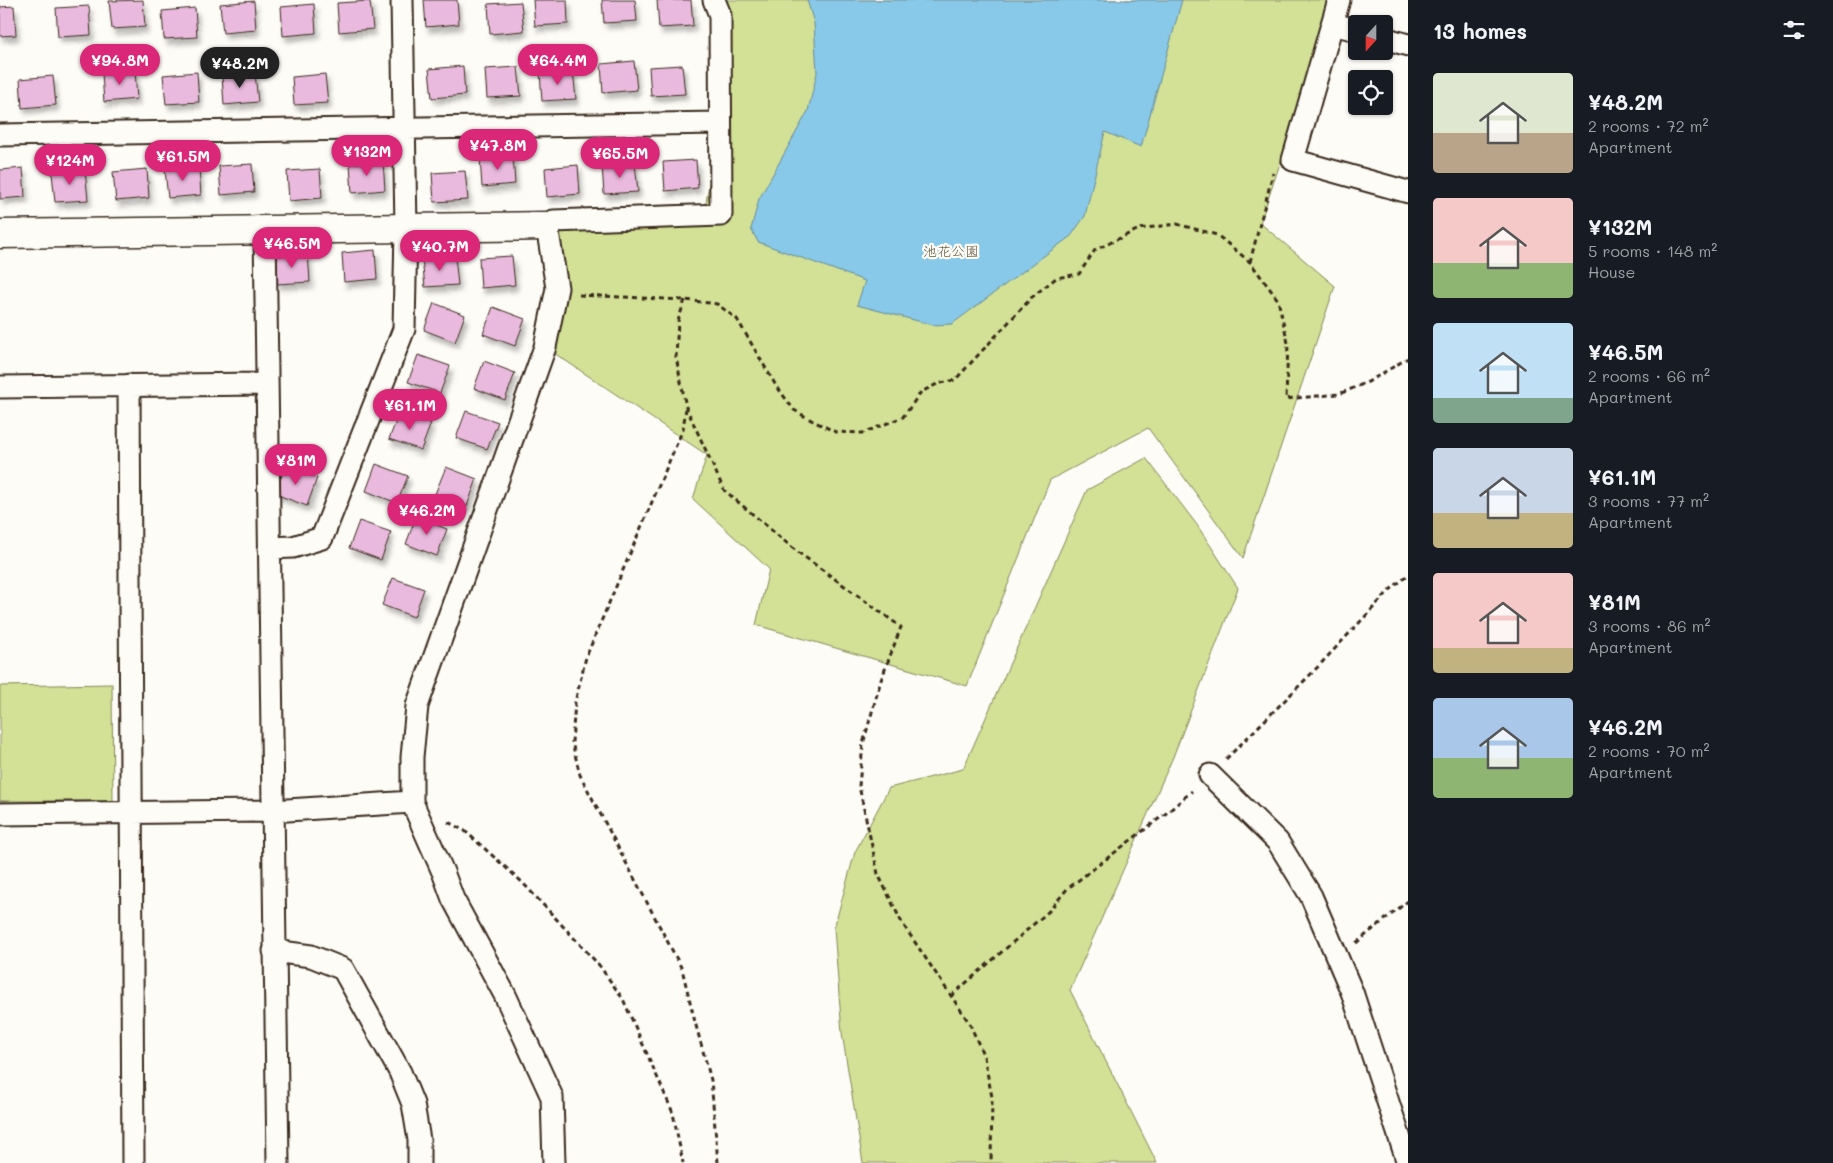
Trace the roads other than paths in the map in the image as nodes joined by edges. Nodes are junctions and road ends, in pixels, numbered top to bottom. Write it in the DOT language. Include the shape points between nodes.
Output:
graph roads {
  1 [pos="402,0"];
  2 [pos="714,0"];
  3 [pos="1339,0"];
  4 [pos="1332,24"];
  5 [pos="1348,28"];
  6 [pos="1393,41"];
  7 [pos="1408,45"];
  8 [pos="719,123"];
  9 [pos="404,128"];
  10 [pos="0,135"];
  11 [pos="1408,192"];
  12 [pos="547,226"];
  13 [pos="406,228"];
  14 [pos="265,230"];
  15 [pos="0,234"];
  16 [pos="267,384"];
  17 [pos="129,385"];
  18 [pos="0,387"];
  19 [pos="269,548"];
  20 [pos="1210,775"];
  21 [pos="412,802"];
  22 [pos="272,811"];
  23 [pos="131,813"];
  24 [pos="0,814"];
  25 [pos="274,951"];
  26 [pos="133,1163"];
  27 [pos="278,1163"];
  28 [pos="419,1163"];
  29 [pos="554,1163"];
  30 [pos="1408,1163"];
  1 -- 9 [label="street"];
  2 -- 8 [label="street" via="720,15"];
  3 -- 4 [label="street"];
  4 -- 5 [label="street"];
  4 -- 11 [label="street" via="1293,160"];
  6 -- 7 [label="street"];
  8 -- 9 [label="street"];
  8 -- 12 [label="street" via="721,215 553,221"];
  9 -- 10 [label="street"];
  9 -- 13 [label="street"];
  12 -- 13 [label="street"];
  12 -- 21 [label="street" via="557,288 545,347 417,706"];
  13 -- 14 [label="street"];
  13 -- 19 [label="street" via="404,329 322,538 293,547"];
  14 -- 15 [label="street"];
  14 -- 16 [label="street"];
  16 -- 17 [label="street"];
  16 -- 19 [label="street"];
  17 -- 18 [label="street"];
  17 -- 23 [label="street"];
  19 -- 22 [label="street"];
  20 -- 30 [label="street" via="1278,842 1311,896 1352,992"];
  21 -- 22 [label="street"];
  21 -- 29 [label="street" via="453,899 505,995 552,1097"];
  22 -- 23 [label="street"];
  22 -- 25 [label="street"];
  23 -- 24 [label="street"];
  23 -- 26 [label="street"];
  25 -- 27 [label="street"];
  25 -- 28 [label="street" via="311,956 343,969 400,1072 413,1104"];
}
